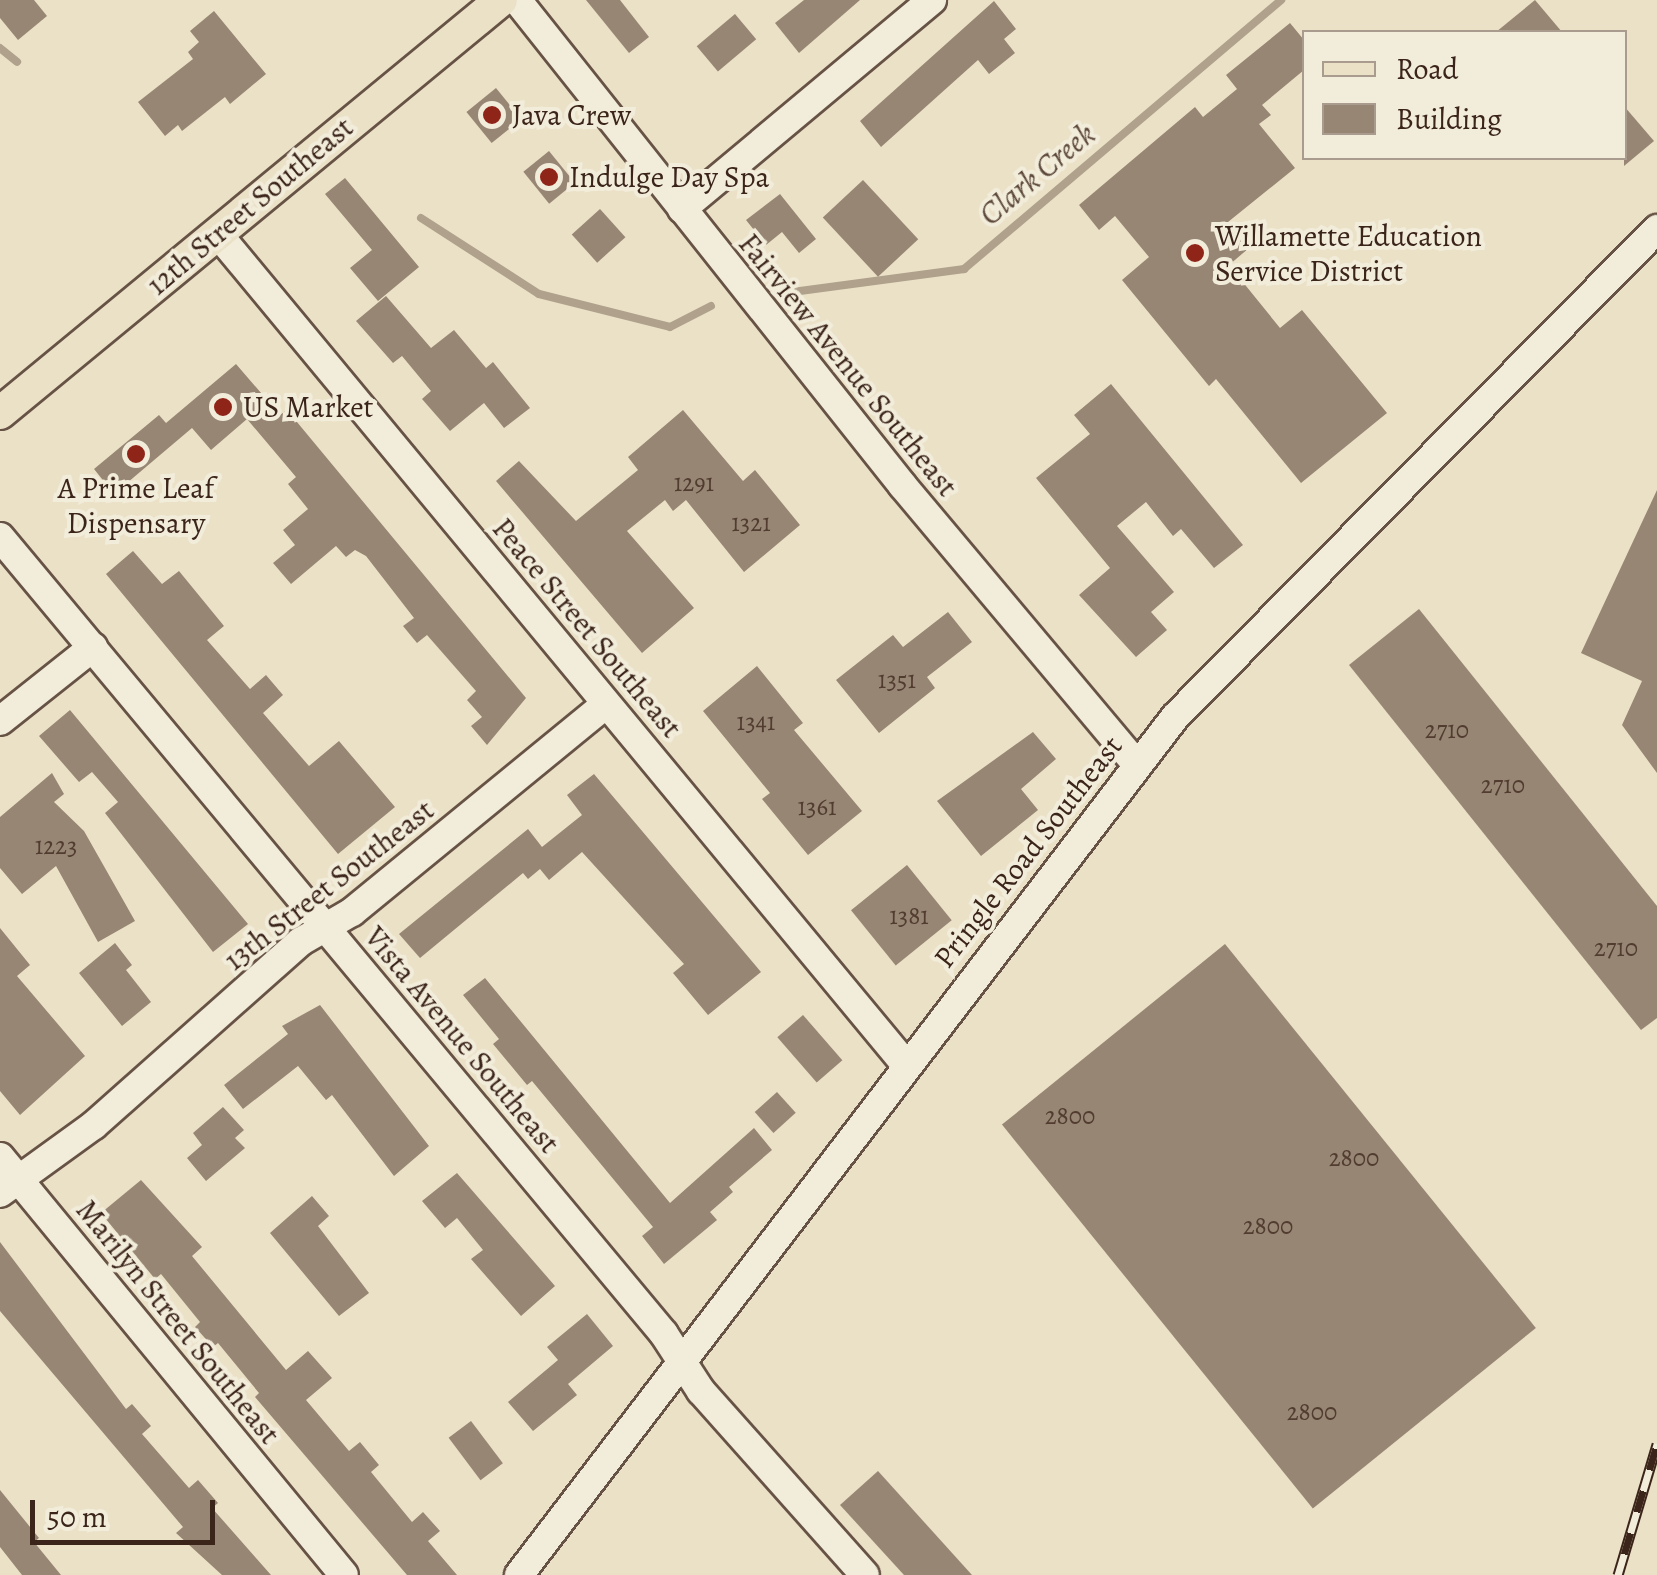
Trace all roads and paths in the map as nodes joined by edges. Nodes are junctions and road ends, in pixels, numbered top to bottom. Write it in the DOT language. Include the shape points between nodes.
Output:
graph roads {
  1 [pos="501,0"];
  2 [pos="517,0"];
  3 [pos="932,0"];
  4 [pos="682,209"];
  5 [pos="1657,230"];
  6 [pos="217,233"];
  7 [pos="0,413"];
  8 [pos="3,537"];
  9 [pos="93,647"];
  10 [pos="606,704"];
  11 [pos="0,721"];
  12 [pos="1136,764"];
  13 [pos="325,927"];
  14 [pos="906,1065"];
  15 [pos="6,1176"];
  16 [pos="682,1361"];
  17 [pos="344,1575"];
  18 [pos="520,1575"];
  19 [pos="864,1575"];
  1 -- 6 [label="main road, 12th Street Southeast"];
  2 -- 4 [label="street, Fairview Avenue Southeast"];
  3 -- 4 [label="street"];
  4 -- 12 [label="street, Fairview Avenue Southeast"];
  5 -- 12 [label="street, Pringle Road Southeast" via="1320,564"];
  6 -- 7 [label="main road, 12th Street Southeast"];
  6 -- 10 [label="street, Peace Street Southeast"];
  8 -- 9 [label="street, Vista Avenue Southeast"];
  9 -- 11 [label="street"];
  9 -- 13 [label="street, Vista Avenue Southeast"];
  10 -- 13 [label="street, 13th Street Southeast"];
  10 -- 14 [label="street, Peace Street Southeast"];
  12 -- 14 [label="street, Pringle Road Southeast"];
  13 -- 15 [label="street, 13th Street Southeast" via="94,1125"];
  13 -- 16 [label="street, Vista Avenue Southeast"];
  14 -- 16 [label="street, Pringle Road Southeast"];
  15 -- 17 [label="street, Marilyn Street Southeast"];
  16 -- 18 [label="street, Pringle Road Southeast"];
  16 -- 19 [label="street, Vista Avenue Southeast"];
}
